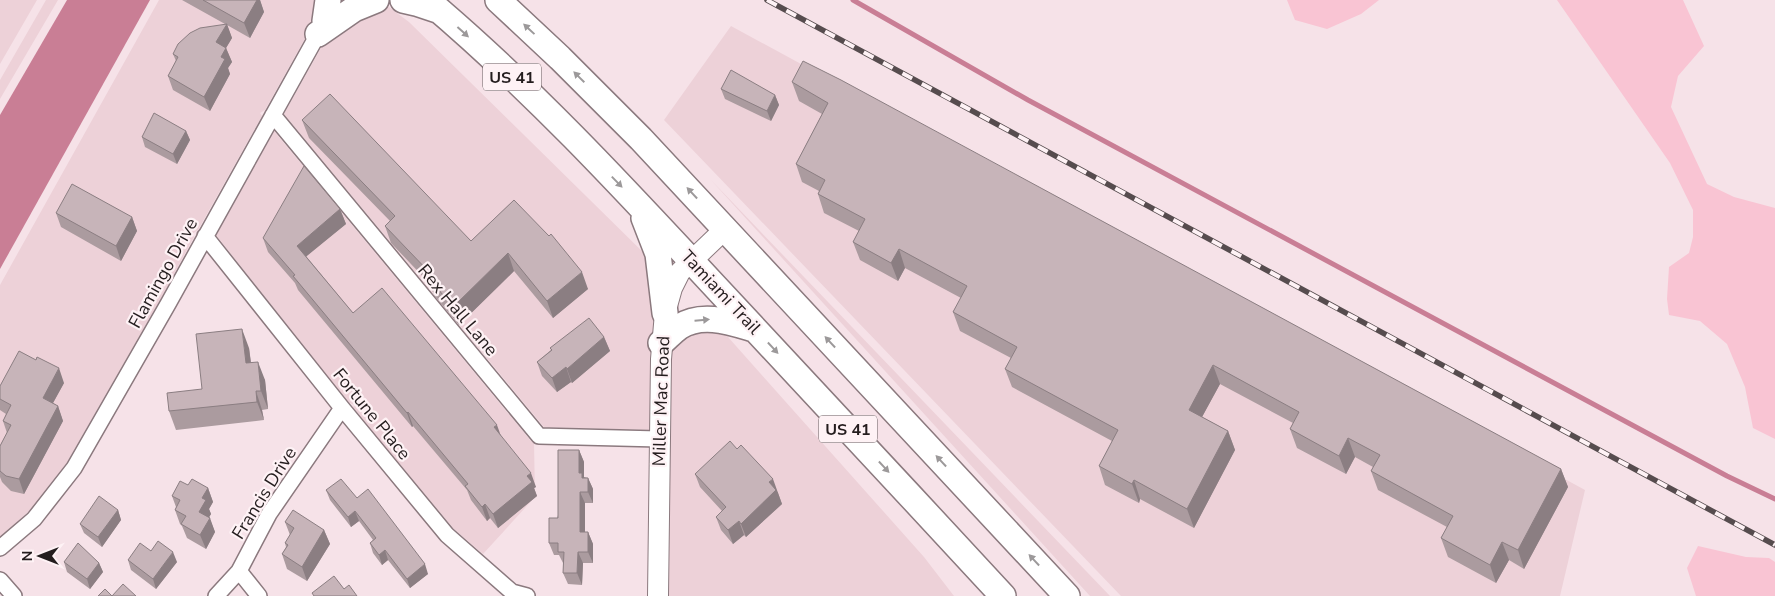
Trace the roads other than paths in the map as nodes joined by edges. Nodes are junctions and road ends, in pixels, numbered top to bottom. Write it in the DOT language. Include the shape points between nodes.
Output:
graph roads {
  1 [pos="337,0"];
  2 [pos="376,0"];
  3 [pos="403,0"];
  4 [pos="498,0"];
  5 [pos="433,6"];
  6 [pos="324,18"];
  7 [pos="273,115"];
  8 [pos="640,206"];
  9 [pos="725,229"];
  10 [pos="205,236"];
  11 [pos="692,261"];
  12 [pos="665,313"];
  13 [pos="756,330"];
  14 [pos="661,343"];
  15 [pos="342,408"];
  16 [pos="659,439"];
  17 [pos="0,548"];
  18 [pos="239,572"];
  19 [pos="0,580"];
  20 [pos="14,596"];
  21 [pos="216,596"];
  22 [pos="259,596"];
  23 [pos="527,596"];
  24 [pos="658,596"];
  25 [pos="1003,596"];
  26 [pos="1067,596"];
  1 -- 6 [label="street, Flamingo Drive"];
  2 -- 6 [label="main road"];
  3 -- 5 [label="main road"];
  9 -- 4 [label="main road, US 41, one-way" via="641,139"];
  5 -- 8 [label="main road, Tamiami Trail / US 41, one-way" via="567,130"];
  6 -- 7 [label="street, Flamingo Drive"];
  7 -- 10 [label="street, Flamingo Drive"];
  7 -- 16 [label="street, Rex Hall Lane" via="539,436"];
  8 -- 11 [label="main road, Tamiami Trail / US 41"];
  8 -- 12 [label="main road" via="658,254"];
  9 -- 11 [label="street, Miller Mac Road"];
  26 -- 9 [label="main road, US 41, one-way"];
  10 -- 15 [label="street, Fortune Place"];
  10 -- 17 [label="street, Flamingo Drive" via="74,468 34,519"];
  11 -- 12 [label="street, Miller Mac Road" via="680,272"];
  11 -- 13 [label="main road, Tamiami Trail / US 41"];
  12 -- 14 [label="street, Miller Mac Road"];
  14 -- 13 [label="main road, one-way" via="690,321 726,321"];
  13 -- 25 [label="main road, Tamiami Trail / US 41, one-way"];
  14 -- 16 [label="street, Miller Mac Road"];
  15 -- 18 [label="street, Francis Drive" via="268,514"];
  15 -- 23 [label="street, Fortune Place" via="447,535 512,592"];
  16 -- 24 [label="street, Miller Mac Road"];
  18 -- 21 [label="street, Francis Drive"];
  18 -- 22 [label="street"];
  19 -- 20 [label="street"];
}
